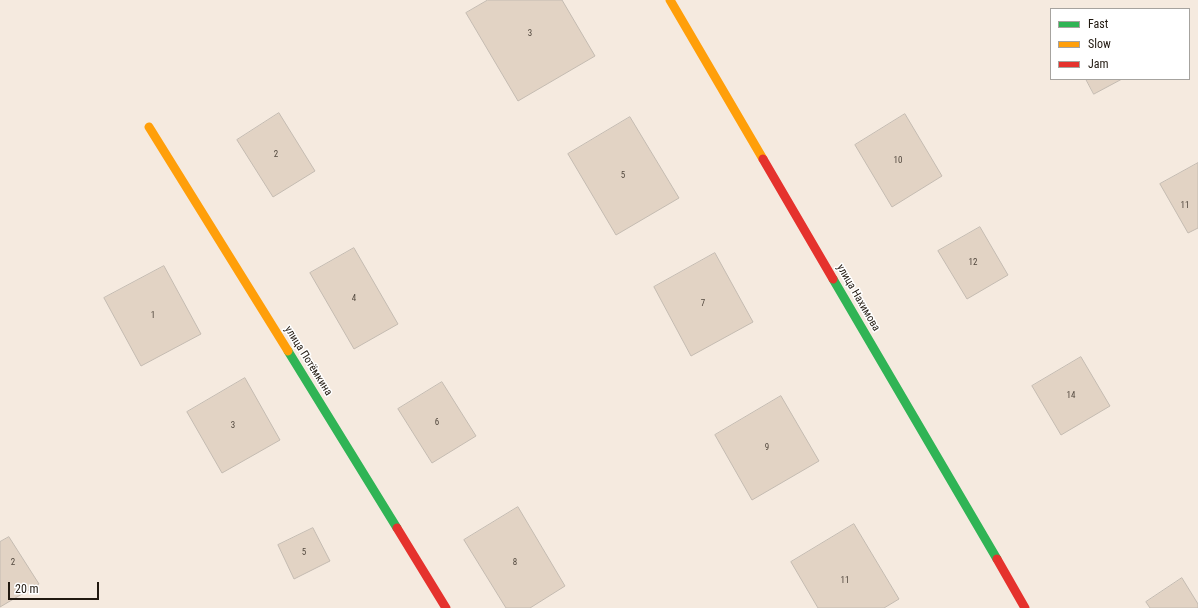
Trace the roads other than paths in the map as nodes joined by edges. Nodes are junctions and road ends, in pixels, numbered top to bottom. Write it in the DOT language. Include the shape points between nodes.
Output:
graph roads {
  1 [pos="670,0"];
  2 [pos="149,127"];
  3 [pos="446,608"];
  4 [pos="1025,608"];
  1 -- 4 [label="street, улица Нахимова"];
  2 -- 3 [label="street, улица Потёмкина"];
}
